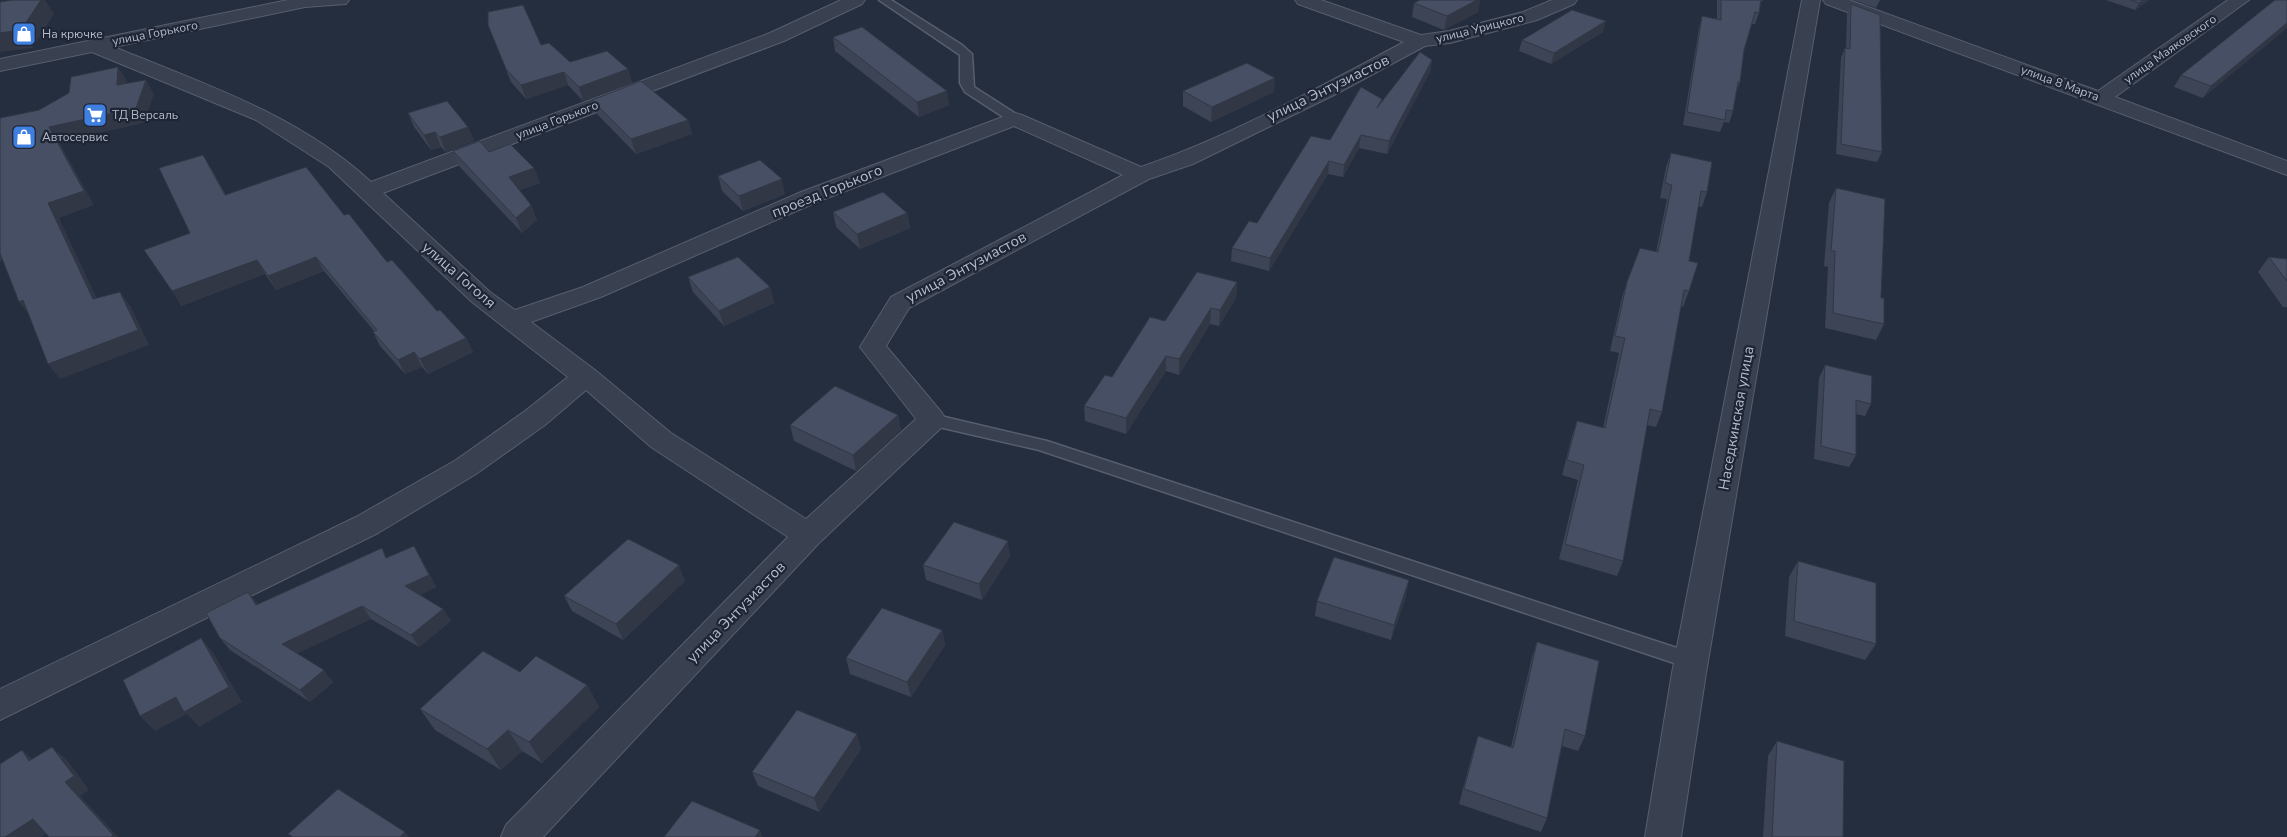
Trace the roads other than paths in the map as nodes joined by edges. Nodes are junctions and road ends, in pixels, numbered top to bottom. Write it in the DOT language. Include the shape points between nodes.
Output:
graph roads {
  1 [pos="340,0"];
  2 [pos="856,0"];
  3 [pos="884,0"];
  4 [pos="1304,0"];
  5 [pos="1568,0"];
  6 [pos="1811,0"];
  7 [pos="1832,0"];
  8 [pos="2240,0"];
  9 [pos="310,1"];
  10 [pos="1420,42"];
  11 [pos="94,46"];
  12 [pos="0,65"];
  13 [pos="2101,98"];
  14 [pos="1015,119"];
  15 [pos="2287,168"];
  16 [pos="1141,174"];
  17 [pos="367,191"];
  18 [pos="513,320"];
  19 [pos="586,376"];
  20 [pos="932,420"];
  21 [pos="808,535"];
  22 [pos="1692,661"];
  23 [pos="0,705"];
  24 [pos="519,837"];
  25 [pos="1664,837"];
  1 -- 9 [label="street, улица Горького"];
  2 -- 17 [label="street, улица Горького" via="777,37"];
  3 -- 14 [label="lane" via="966,54 969,89"];
  4 -- 10 [label="street"];
  5 -- 10 [label="street, улица Урицкого" via="1530,16"];
  6 -- 22 [label="street, Наседкинская улица"];
  7 -- 13 [label="street, улица 8 Марта"];
  8 -- 13 [label="street, улица Маяковского"];
  9 -- 11 [label="street, улица Горького"];
  10 -- 16 [label="street, улица Энтузиастов" via="1185,159"];
  11 -- 12 [label="street, улица Горького"];
  11 -- 17 [label="street, улица Гоголя" via="263,116 337,162"];
  13 -- 15 [label="street, улица 8 Марта"];
  14 -- 16 [label="street" via="1107,163"];
  14 -- 18 [label="street, проезд Горького" via="809,197 592,292"];
  16 -- 20 [label="street, улица Энтузиастов" via="900,303 873,347"];
  17 -- 18 [label="street, улица Гоголя" via="481,297"];
  18 -- 19 [label="street, улица Гоголя"];
  19 -- 21 [label="street, улица Гоголя" via="661,440"];
  19 -- 23 [label="street" via="535,418 466,467 367,525"];
  20 -- 21 [label="street, улица Энтузиастов"];
  20 -- 22 [label="lane" via="1041,445"];
  21 -- 24 [label="street, улица Энтузиастов"];
  22 -- 25 [label="street, Наседкинская улица"];
}
